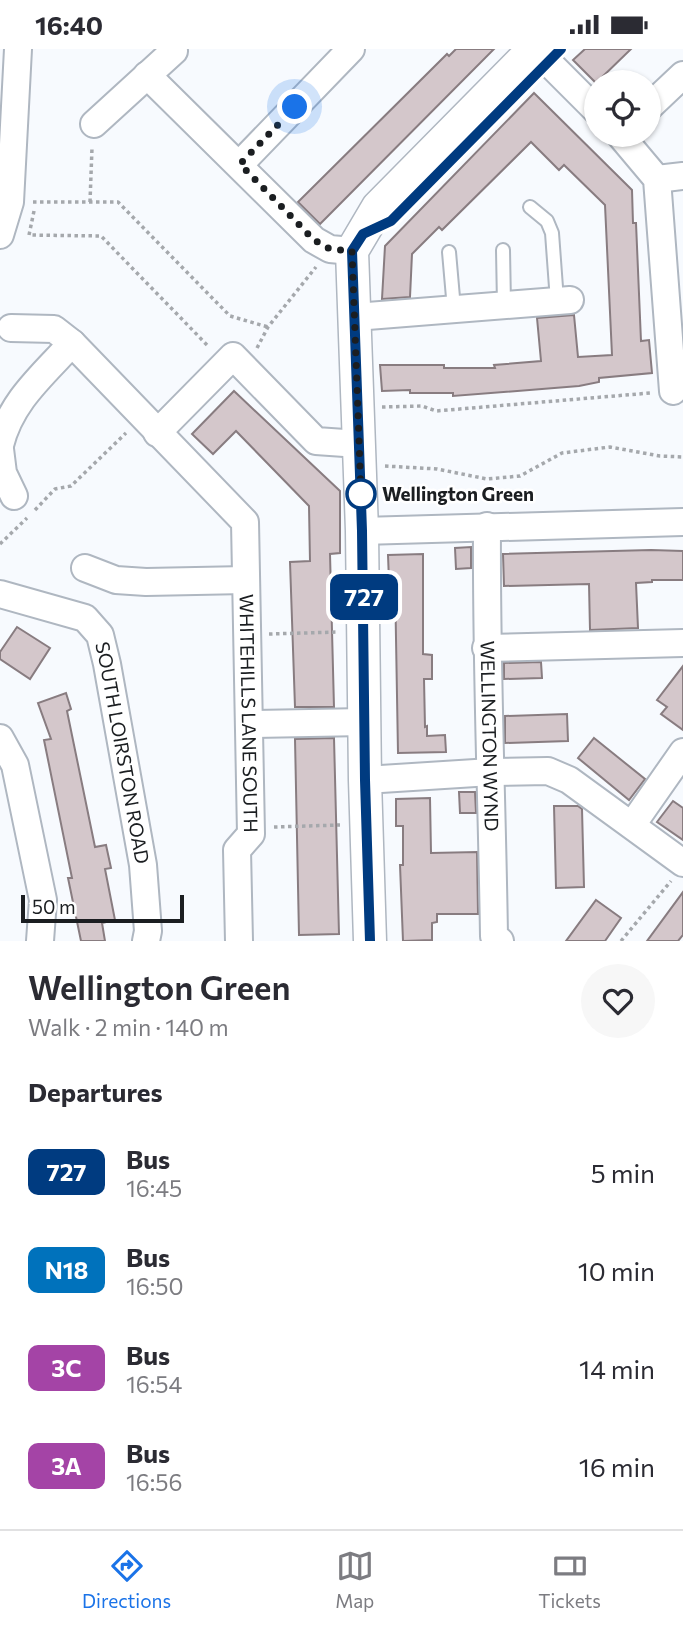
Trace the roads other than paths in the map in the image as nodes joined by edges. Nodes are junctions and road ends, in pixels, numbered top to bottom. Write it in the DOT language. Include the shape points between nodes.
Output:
graph roads {
  1 [pos="18,49"];
  2 [pos="351,49"];
  3 [pos="174,51"];
  4 [pos="545,52"];
  5 [pos="147,75"];
  6 [pos="683,75"];
  7 [pos="584,96"];
  8 [pos="661,96"];
  9 [pos="94,124"];
  10 [pos="631,147"];
  11 [pos="240,164"];
  12 [pos="683,176"];
  13 [pos="657,179"];
  14 [pos="530,207"];
  15 [pos="0,235"];
  16 [pos="348,245"];
  17 [pos="503,250"];
  18 [pos="449,252"];
  19 [pos="564,300"];
  20 [pos="503,304"];
  21 [pos="454,309"];
  22 [pos="355,317"];
  23 [pos="11,328"];
  24 [pos="72,344"];
  25 [pos="673,391"];
  26 [pos="150,425"];
  27 [pos="0,447"];
  28 [pos="359,456"];
  29 [pos="14,496"];
  30 [pos="683,522"];
  31 [pos="486,526"];
  32 [pos="362,531"];
  33 [pos="85,568"];
  34 [pos="246,580"];
  35 [pos="0,594"];
  36 [pos="683,643"];
  37 [pos="486,649"];
  38 [pos="365,722"];
  39 [pos="249,724"];
  40 [pos="0,737"];
  41 [pos="683,752"];
  42 [pos="491,772"];
  43 [pos="365,780"];
  44 [pos="632,825"];
  45 [pos="679,870"];
  46 [pos="40,941"];
  47 [pos="146,941"];
  48 [pos="239,941"];
  49 [pos="370,941"];
  50 [pos="500,941"];
  1 -- 15 [label="street" via="10,202"];
  2 -- 11 [label="street"];
  3 -- 5 [label="street"];
  4 -- 7 [label="street"];
  4 -- 16 [label="street" via="391,221"];
  5 -- 9 [label="street"];
  5 -- 11 [label="street"];
  6 -- 8 [label="street"];
  10 -- 13 [label="street"];
  11 -- 16 [label="street" via="314,240"];
  12 -- 13 [label="street"];
  13 -- 25 [label="street"];
  14 -- 19 [label="lane" via="547,221 552,233"];
  16 -- 22 [label="street"];
  17 -- 20 [label="lane"];
  18 -- 21 [label="lane"];
  19 -- 20 [label="street"];
  20 -- 21 [label="street"];
  21 -- 22 [label="street"];
  22 -- 28 [label="street"];
  23 -- 24 [label="street" via="54,330"];
  24 -- 26 [label="street"];
  24 -- 27 [label="street" via="15,405"];
  26 -- 28 [label="street" via="236,366 316,441"];
  26 -- 34 [label="street, WHITEHILLS LANE SOUTH" via="245,522"];
  27 -- 29 [label="street" via="3,473"];
  28 -- 32 [label="street"];
  30 -- 31 [label="street"];
  31 -- 32 [label="street"];
  31 -- 37 [label="street, WELLINGTON WYND"];
  32 -- 38 [label="street"];
  33 -- 34 [label="street" via="116,580"];
  34 -- 39 [label="street, WHITEHILLS LANE SOUTH"];
  35 -- 47 [label="street, SOUTH LOIRSTON ROAD" via="85,618 100,635 143,865"];
  36 -- 37 [label="street"];
  37 -- 42 [label="street, WELLINGTON WYND"];
  38 -- 39 [label="street"];
  38 -- 43 [label="street"];
  39 -- 48 [label="street, WHITEHILLS LANE SOUTH" via="251,834 237,850"];
  40 -- 46 [label="street" via="15,765 43,900"];
  41 -- 44 [label="street"];
  42 -- 43 [label="street"];
  42 -- 44 [label="street" via="548,771 569,780"];
  42 -- 50 [label="street, WELLINGTON WYND" via="494,936"];
  43 -- 49 [label="street"];
  44 -- 45 [label="street"];
}
